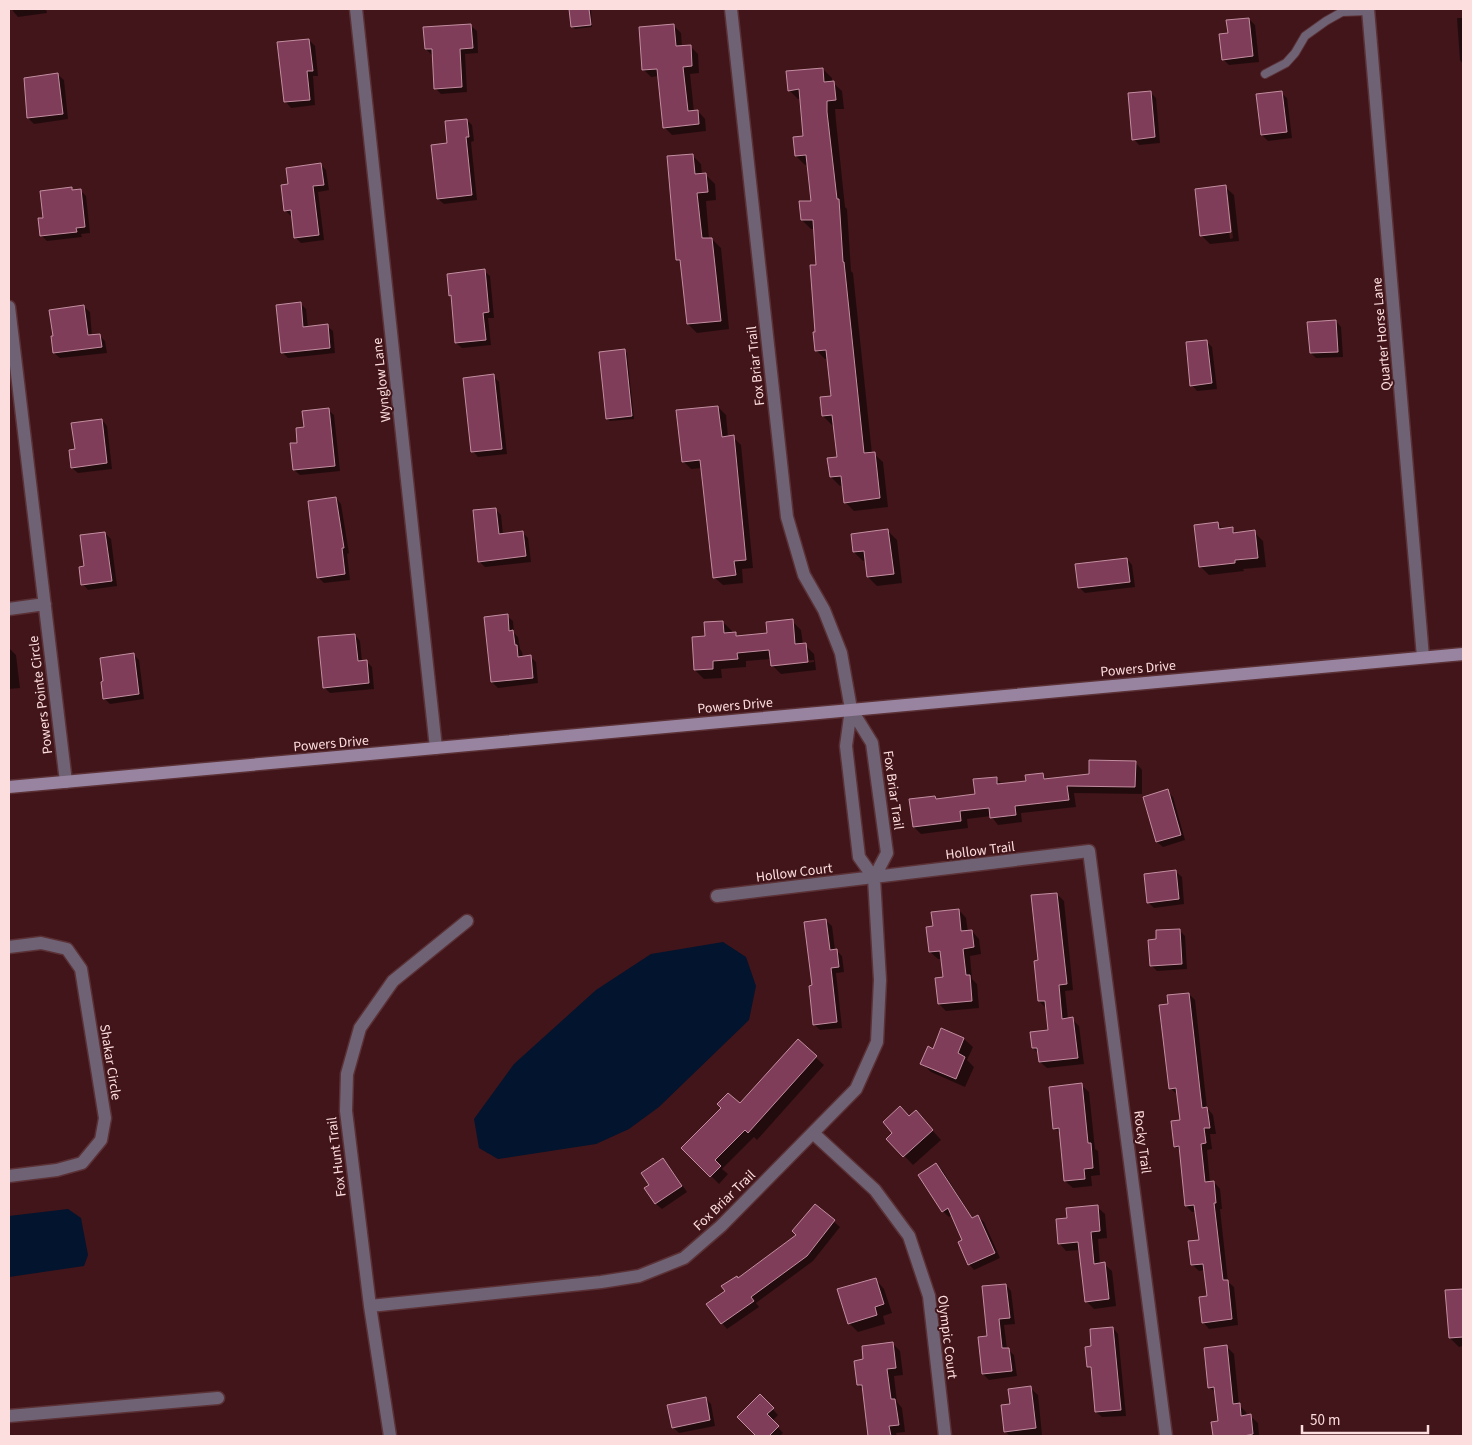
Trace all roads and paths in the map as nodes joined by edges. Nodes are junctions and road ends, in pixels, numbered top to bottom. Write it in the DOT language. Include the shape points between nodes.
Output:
graph roads {
  1 [pos="356,9"];
  2 [pos="731,9"];
  3 [pos="1368,10"];
  4 [pos="1265,74"];
  5 [pos="9,307"];
  6 [pos="45,604"];
  7 [pos="9,608"];
  8 [pos="1463,654"];
  9 [pos="1423,657"];
  10 [pos="851,709"];
  11 [pos="436,748"];
  12 [pos="66,782"];
  13 [pos="9,786"];
  14 [pos="1089,851"];
  15 [pos="874,878"];
  16 [pos="717,896"];
  17 [pos="467,920"];
  18 [pos="9,947"];
  19 [pos="813,1133"];
  20 [pos="9,1176"];
  21 [pos="370,1306"];
  22 [pos="218,1398"];
  23 [pos="9,1416"];
  24 [pos="390,1436"];
  25 [pos="945,1436"];
  26 [pos="1166,1436"];
  1 -- 11 [label="street, Wynglow Lane"];
  2 -- 10 [label="street, Fox Briar Trail" via="786,517 804,575 824,610 841,653"];
  3 -- 4 [label="lane" via="1342,12 1326,21 1305,36 1286,63"];
  3 -- 9 [label="street, Quarter Horse Lane"];
  5 -- 6 [label="street, Powers Pointe Circle"];
  6 -- 7 [label="street"];
  6 -- 12 [label="street, Powers Pointe Circle"];
  8 -- 9 [label="street, Powers Drive"];
  9 -- 10 [label="street, Powers Drive"];
  10 -- 11 [label="street, Powers Drive"];
  10 -- 15 [label="street, Fox Briar Trail" via="846,746 859,858"];
  10 -- 15 [label="street, Fox Briar Trail" via="872,743 887,854"];
  11 -- 12 [label="street, Powers Drive"];
  12 -- 13 [label="street, Powers Drive"];
  14 -- 15 [label="street, Hollow Trail"];
  14 -- 26 [label="street, Rocky Trail"];
  15 -- 16 [label="street, Hollow Court"];
  15 -- 19 [label="street, Fox Briar Trail" via="880,980 877,1042 856,1089"];
  17 -- 21 [label="street, Fox Hunt Trail" via="393,981 360,1028 347,1074 346,1111"];
  18 -- 20 [label="street, Shakar Circle" via="41,943 67,949 82,969 105,1118 101,1140 82,1163"];
  19 -- 21 [label="street, Fox Briar Trail" via="721,1226 684,1258 639,1276"];
  19 -- 25 [label="street, Olympic Court" via="875,1190 909,1236 929,1296"];
  21 -- 24 [label="street, Fox Hunt Trail"];
  22 -- 23 [label="street"];
}
